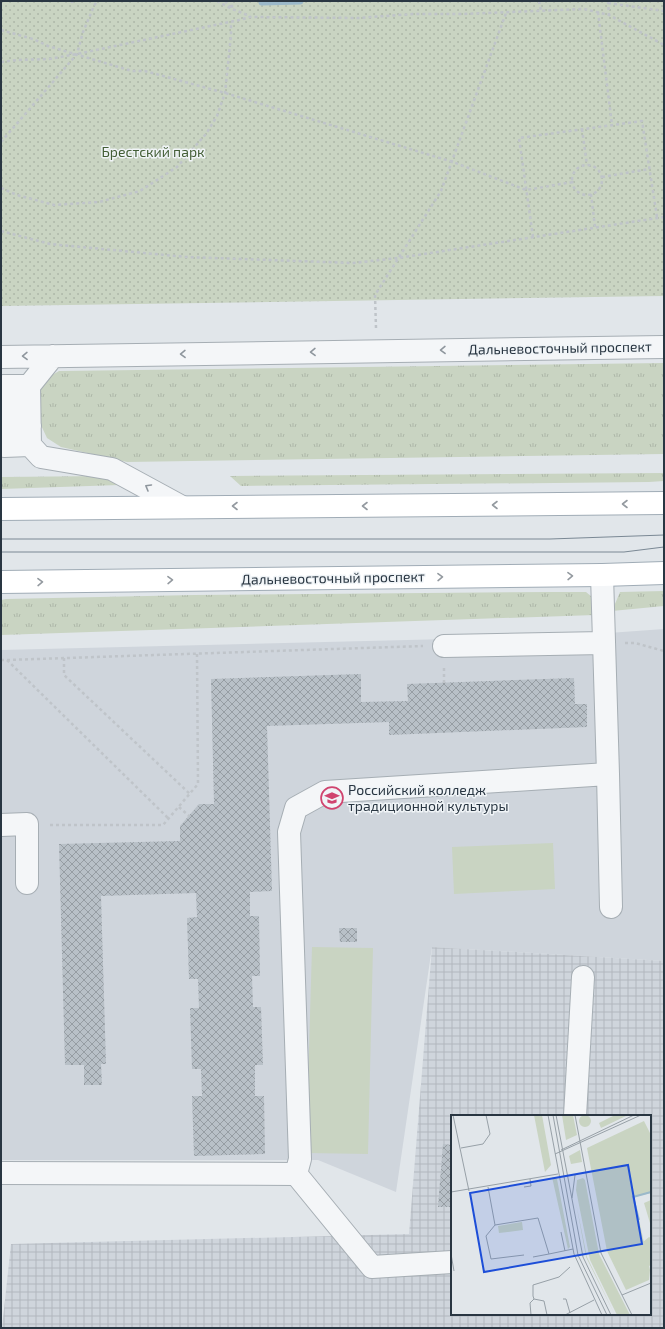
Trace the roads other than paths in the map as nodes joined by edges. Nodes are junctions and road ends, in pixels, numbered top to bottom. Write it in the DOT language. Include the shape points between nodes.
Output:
graph roads {
  1 [pos="664,347"];
  2 [pos="53,356"];
  3 [pos="1,357"];
  4 [pos="29,415"];
  5 [pos="664,503"];
  6 [pos="182,506"];
  7 [pos="1,509"];
  8 [pos="664,573"];
  9 [pos="602,575"];
  10 [pos="1,582"];
  11 [pos="603,643"];
  12 [pos="444,646"];
  13 [pos="608,774"];
  14 [pos="1,825"];
  15 [pos="27,883"];
  16 [pos="611,907"];
  17 [pos="583,977"];
  18 [pos="575,1115"];
  19 [pos="1,1173"];
  20 [pos="296,1174"];
  21 [pos="451,1262"];
  1 -- 2 [label="street, Дальневосточный проспект, one-way"];
  2 -- 3 [label="street, Дальневосточный проспект, one-way"];
  2 -- 4 [label="street"];
  4 -- 4 [label="street" via="4,416"];
  6 -- 4 [label="street, one-way" via="112,469 41,457"];
  5 -- 6 [label="main road, one-way"];
  6 -- 7 [label="main road"];
  8 -- 9 [label="main road, Дальневосточный проспект"];
  10 -- 9 [label="main road, Дальневосточный проспект, one-way"];
  9 -- 11 [label="street"];
  11 -- 12 [label="street"];
  11 -- 13 [label="street"];
  13 -- 16 [label="street"];
  13 -- 20 [label="street" via="325,792 296,808 289,832 300,1159"];
  14 -- 15 [label="street" via="27,824"];
  17 -- 18 [label="street"];
  19 -- 20 [label="street"];
  20 -- 21 [label="street" via="372,1267"];
}
